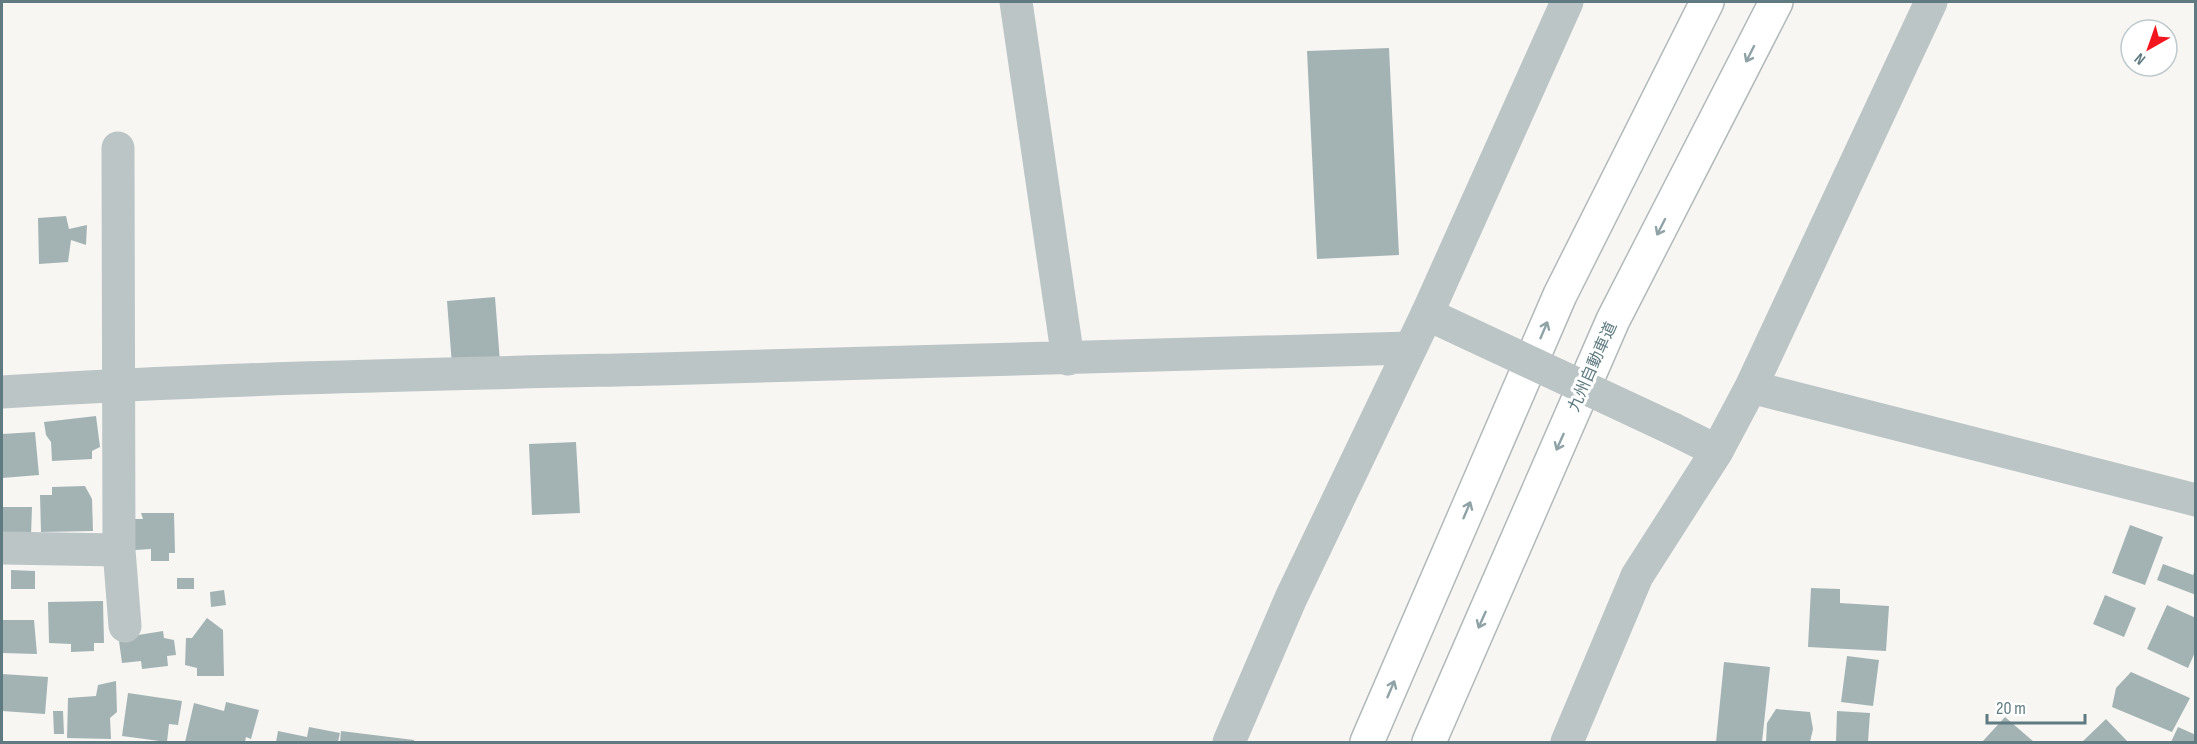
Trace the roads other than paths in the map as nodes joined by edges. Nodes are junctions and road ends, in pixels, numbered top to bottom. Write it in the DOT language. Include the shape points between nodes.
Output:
graph roads {
  1 [pos="1016,2"];
  2 [pos="1567,2"];
  3 [pos="1685,2"];
  4 [pos="1707,2"];
  5 [pos="1776,2"];
  6 [pos="1931,2"];
  7 [pos="118,147"];
  8 [pos="1560,295"];
  9 [pos="1426,314"];
  10 [pos="1410,348"];
  11 [pos="1068,359"];
  12 [pos="118,385"];
  13 [pos="1751,387"];
  14 [pos="2,392"];
  15 [pos="1717,451"];
  16 [pos="2196,500"];
  17 [pos="2,548"];
  18 [pos="119,550"];
  19 [pos="125,626"];
  20 [pos="1229,742"];
  21 [pos="1367,742"];
  22 [pos="1429,742"];
  23 [pos="1567,742"];
  1 -- 11 [label="street"];
  2 -- 9 [label="street"];
  3 -- 8 [label="highway"];
  4 -- 8 [label="highway"];
  5 -- 22 [label="highway, 九州自動車道, one-way" via="1613,320"];
  6 -- 13 [label="street"];
  7 -- 12 [label="street"];
  21 -- 8 [label="highway, one-way"];
  9 -- 10 [label="street"];
  9 -- 15 [label="street, bridge"];
  10 -- 11 [label="street"];
  10 -- 20 [label="street" via="1291,598"];
  11 -- 12 [label="street"];
  12 -- 14 [label="street"];
  12 -- 18 [label="street"];
  13 -- 15 [label="street"];
  13 -- 16 [label="street"];
  15 -- 23 [label="street" via="1637,576"];
  17 -- 18 [label="street"];
  18 -- 19 [label="street"];
}
